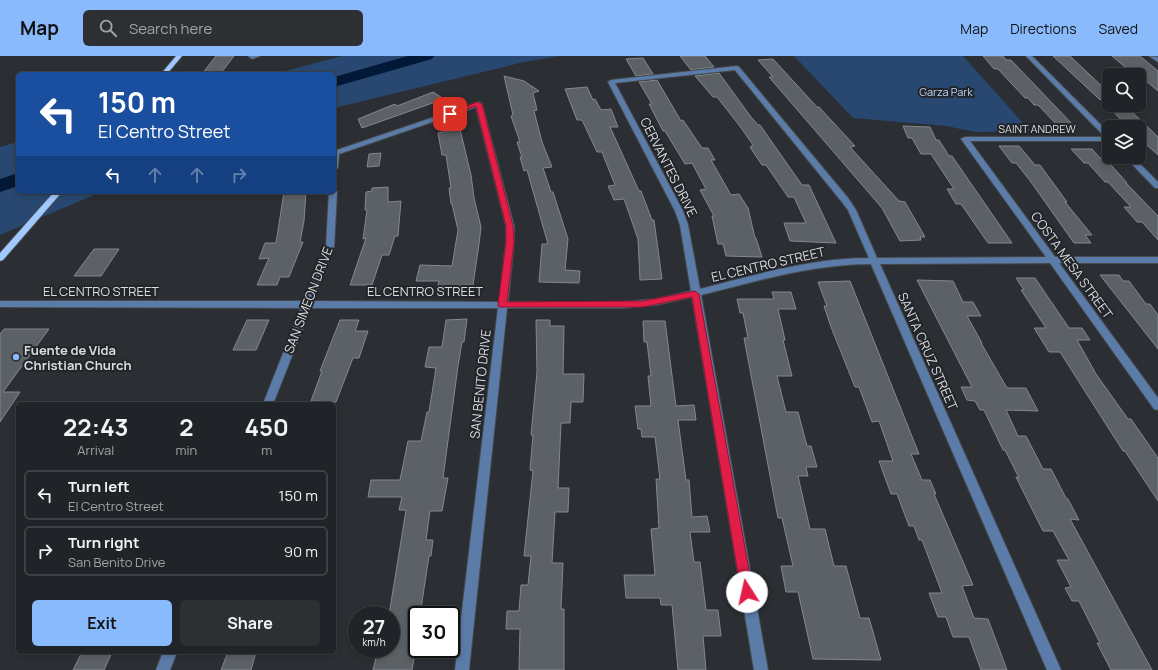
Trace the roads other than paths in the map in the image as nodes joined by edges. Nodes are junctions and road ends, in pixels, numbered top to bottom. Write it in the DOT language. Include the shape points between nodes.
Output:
graph roads {
  1 [pos="180,56"];
  2 [pos="251,56"];
  3 [pos="257,56"];
  4 [pos="1029,56"];
  5 [pos="1152,56"];
  6 [pos="1158,60"];
  7 [pos="737,68"];
  8 [pos="166,72"];
  9 [pos="1102,131"];
  10 [pos="1102,138"];
  11 [pos="966,139"];
  12 [pos="336,153"];
  13 [pos="1136,164"];
  14 [pos="1158,186"];
  15 [pos="56,194"];
  16 [pos="333,194"];
  17 [pos="0,258"];
  18 [pos="874,260"];
  19 [pos="1052,260"];
  20 [pos="1158,260"];
  21 [pos="695,294"];
  22 [pos="0,304"];
  23 [pos="307,304"];
  24 [pos="502,305"];
  25 [pos="269,402"];
  26 [pos="1158,406"];
  27 [pos="169,654"];
  28 [pos="163,670"];
  29 [pos="462,670"];
  30 [pos="761,670"];
  31 [pos="1054,670"];
  1 -- 8 [label="main road"];
  2 -- 3 [label="street"];
  4 -- 9 [label="street"];
  5 -- 6 [label="street"];
  7 -- 18 [label="street, SANTA CRUZ STREET" via="848,205"];
  7 -- 21 [label="street, CERVANTES DRIVE" via="610,82 679,211 684,225"];
  10 -- 11 [label="street, SAINT ANDREW"];
  11 -- 19 [label="street, COSTA MESA STREET"];
  12 -- 24 [label="street, SAN BENITO DRIVE" via="479,104 510,226"];
  13 -- 14 [label="street"];
  15 -- 17 [label="main road"];
  16 -- 23 [label="street, SAN SIMEON DRIVE" via="330,247"];
  18 -- 19 [label="street, EL CENTRO STREET"];
  18 -- 21 [label="street, EL CENTRO STREET" via="843,261 795,269"];
  18 -- 31 [label="street, SANTA CRUZ STREET"];
  19 -- 20 [label="street, EL CENTRO STREET"];
  19 -- 26 [label="street, COSTA MESA STREET"];
  21 -- 24 [label="street, EL CENTRO STREET" via="643,304"];
  21 -- 30 [label="street, CERVANTES DRIVE"];
  22 -- 23 [label="street, EL CENTRO STREET"];
  23 -- 24 [label="street, EL CENTRO STREET"];
  23 -- 25 [label="street, SAN SIMEON DRIVE"];
  24 -- 29 [label="street, SAN BENITO DRIVE"];
  27 -- 28 [label="street"];
}
